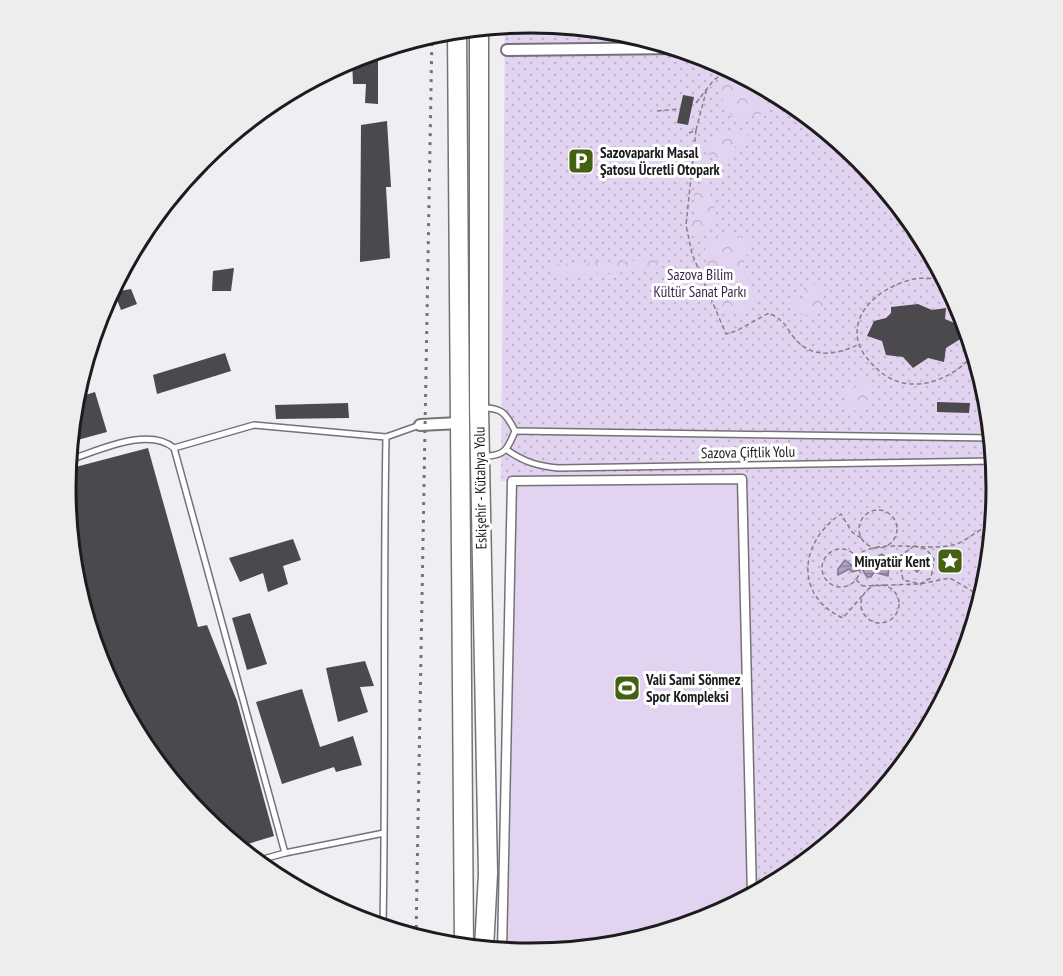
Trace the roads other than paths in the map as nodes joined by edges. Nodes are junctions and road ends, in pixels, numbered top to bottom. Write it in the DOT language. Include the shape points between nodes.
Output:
graph roads {
  1 [pos="479,36"];
  2 [pos="457,40"];
  3 [pos="646,48"];
  4 [pos="507,50"];
  5 [pos="479,408"];
  6 [pos="459,423"];
  7 [pos="420,425"];
  8 [pos="515,431"];
  9 [pos="386,437"];
  10 [pos="984,438"];
  11 [pos="174,448"];
  12 [pos="507,450"];
  13 [pos="480,456"];
  14 [pos="77,458"];
  15 [pos="986,461"];
  16 [pos="384,833"];
  17 [pos="285,853"];
  18 [pos="267,858"];
  19 [pos="752,886"];
  20 [pos="383,918"];
  21 [pos="464,938"];
  22 [pos="484,940"];
  23 [pos="502,942"];
  1 -- 5 [label="highway, Eskişehir - Kütahya Yolu"];
  2 -- 6 [label="highway, Eskişehir - Kütahya Yolu"];
  3 -- 4 [label="street"];
  5 -- 8 [label="lane" via="495,407 506,413"];
  5 -- 13 [label="highway, Eskişehir - Kütahya Yolu"];
  6 -- 7 [label="street"];
  6 -- 21 [label="highway, Eskişehir - Kütahya Yolu"];
  7 -- 9 [label="lane"];
  8 -- 10 [label="lane, Sazova Çiftlik Yolu"];
  8 -- 12 [label="lane"];
  9 -- 11 [label="lane" via="254,425"];
  9 -- 16 [label="lane"];
  11 -- 14 [label="lane" via="167,441 142,438"];
  11 -- 17 [label="lane"];
  12 -- 13 [label="lane" via="497,456"];
  12 -- 15 [label="lane, Sazova Çiftlik Yolu" via="536,466 558,468"];
  13 -- 22 [label="highway, Eskişehir - Kütahya Yolu" via="488,874"];
  16 -- 17 [label="lane"];
  16 -- 20 [label="lane"];
  17 -- 18 [label="lane"];
  19 -- 23 [label="street" via="741,479 512,482"];
}
